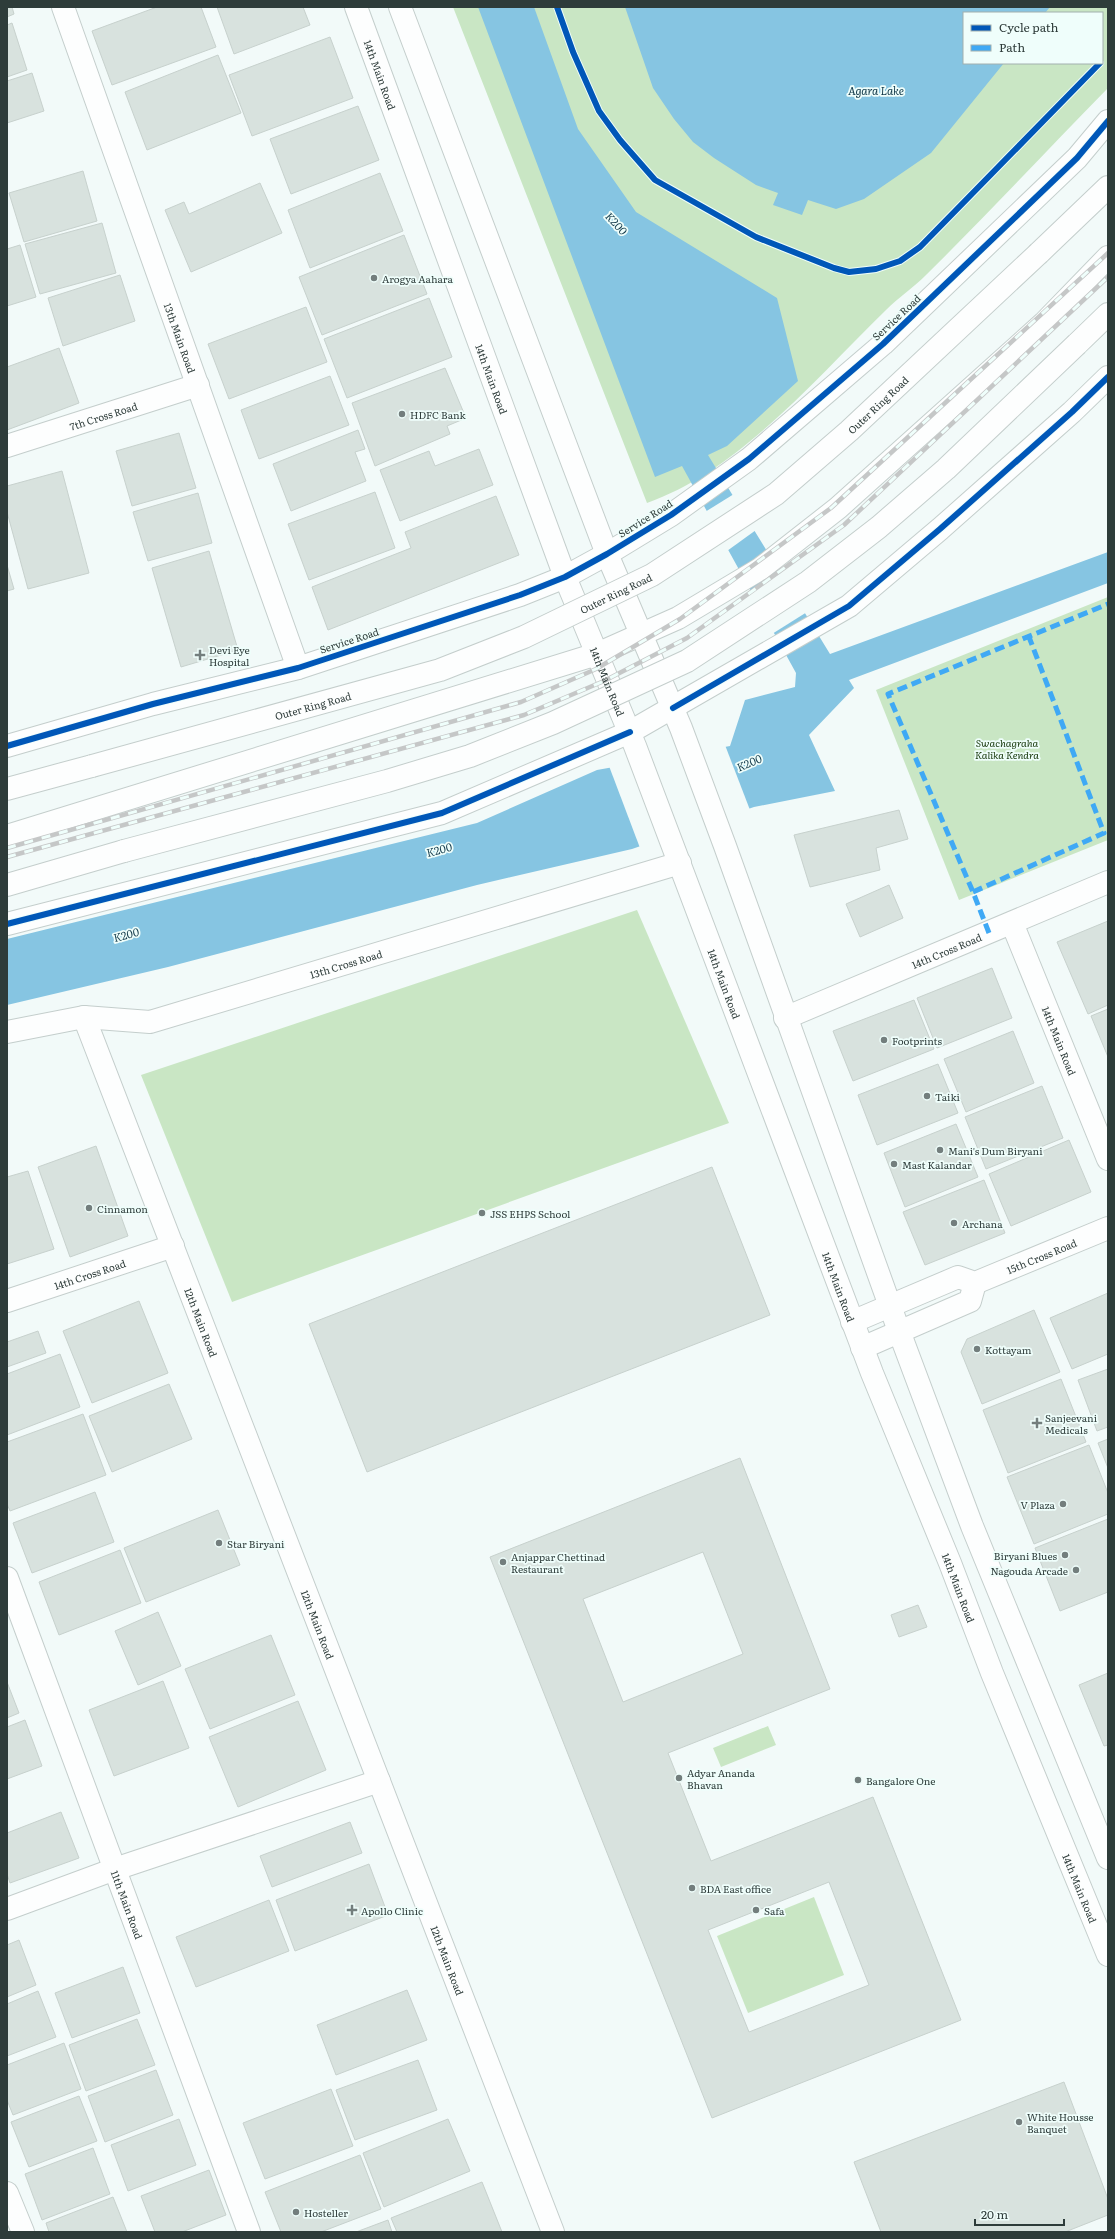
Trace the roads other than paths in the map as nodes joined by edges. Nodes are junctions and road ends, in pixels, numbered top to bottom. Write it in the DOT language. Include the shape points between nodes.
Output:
graph roads {
  1 [pos="63,7"];
  2 [pos="356,7"];
  3 [pos="400,7"];
  4 [pos="1108,121"];
  5 [pos="1108,187"];
  6 [pos="1108,256"];
  7 [pos="1108,314"];
  8 [pos="1108,377"];
  9 [pos="198,385"];
  10 [pos="7,446"];
  11 [pos="607,554"];
  12 [pos="565,577"];
  13 [pos="640,636"];
  14 [pos="598,654"];
  15 [pos="298,668"];
  16 [pos="677,718"];
  17 [pos="632,739"];
  18 [pos="7,746"];
  19 [pos="7,790"];
  20 [pos="7,836"];
  21 [pos="680,862"];
  22 [pos="1108,882"];
  23 [pos="7,885"];
  24 [pos="1012,923"];
  25 [pos="7,924"];
  26 [pos="84,1017"];
  27 [pos="785,1018"];
  28 [pos="7,1032"];
  29 [pos="1108,1159"];
  30 [pos="1108,1228"];
  31 [pos="173,1246"];
  32 [pos="975,1283"];
  33 [pos="7,1302"];
  34 [pos="890,1306"];
  35 [pos="852,1322"];
  36 [pos="899,1332"];
  37 [pos="862,1348"];
  38 [pos="7,1578"];
  39 [pos="378,1781"];
  40 [pos="1108,1858"];
  41 [pos="115,1869"];
  42 [pos="7,1909"];
  43 [pos="1108,1954"];
  44 [pos="7,2193"];
  45 [pos="23,2232"];
  46 [pos="249,2232"];
  47 [pos="553,2232"];
  1 -- 9 [label="main road, 13th Main Road"];
  2 -- 12 [label="main road, 14th Main Road"];
  3 -- 11 [label="main road"];
  4 -- 11 [label="main road, Service Road" via="1077,158 883,344 748,459 671,515"];
  5 -- 19 [label="main road, Outer Ring Road, bridge" via="849,431 776,494 652,575 524,637 440,670"];
  6 -- 13 [label="main road" via="1044,323 838,508 760,569 678,618"];
  7 -- 23 [label="main road, bridge" via="946,469 879,527 808,582 687,661 553,723 470,756"];
  8 -- 16 [label="main road" via="946,524 849,606"];
  9 -- 10 [label="main road, 7th Cross Road"];
  9 -- 15 [label="main road, 13th Main Road"];
  11 -- 12 [label="main road, Service Road"];
  11 -- 13 [label="main road"];
  12 -- 14 [label="main road, 14th Main Road"];
  12 -- 15 [label="main road, Service Road" via="520,595"];
  13 -- 14 [label="main road"];
  13 -- 16 [label="main road"];
  14 -- 17 [label="main road, 14th Main Road"];
  14 -- 20 [label="main road"];
  15 -- 18 [label="main road, Service Road" via="153,704"];
  16 -- 17 [label="main road"];
  16 -- 27 [label="main road"];
  17 -- 21 [label="main road, 14th Main Road"];
  17 -- 25 [label="main road" via="442,813"];
  21 -- 26 [label="main road, 13th Cross Road" via="150,1022"];
  21 -- 35 [label="main road, 14th Main Road"];
  22 -- 24 [label="main road, 14th Cross Road"];
  24 -- 27 [label="main road, 14th Cross Road"];
  24 -- 29 [label="main road, 14th Main Road"];
  26 -- 28 [label="main road, 13th Cross Road"];
  26 -- 31 [label="main road, 12th Main Road"];
  27 -- 34 [label="main road"];
  30 -- 32 [label="main road, 15th Cross Road"];
  31 -- 33 [label="main road, 14th Cross Road"];
  31 -- 39 [label="main road, 12th Main Road"];
  32 -- 34 [label="main road" via="958,1278"];
  32 -- 36 [label="main road" via="970,1301"];
  34 -- 35 [label="main road"];
  34 -- 36 [label="main road"];
  35 -- 37 [label="main road, 14th Main Road"];
  36 -- 37 [label="main road"];
  36 -- 40 [label="main road" via="972,1526"];
  37 -- 43 [label="main road, 14th Main Road"];
  38 -- 41 [label="main road, 11th Main Road"];
  39 -- 41 [label="main road"];
  39 -- 47 [label="main road, 12th Main Road"];
  41 -- 42 [label="main road"];
  41 -- 46 [label="main road, 11th Main Road"];
  44 -- 45 [label="main road"];
}
